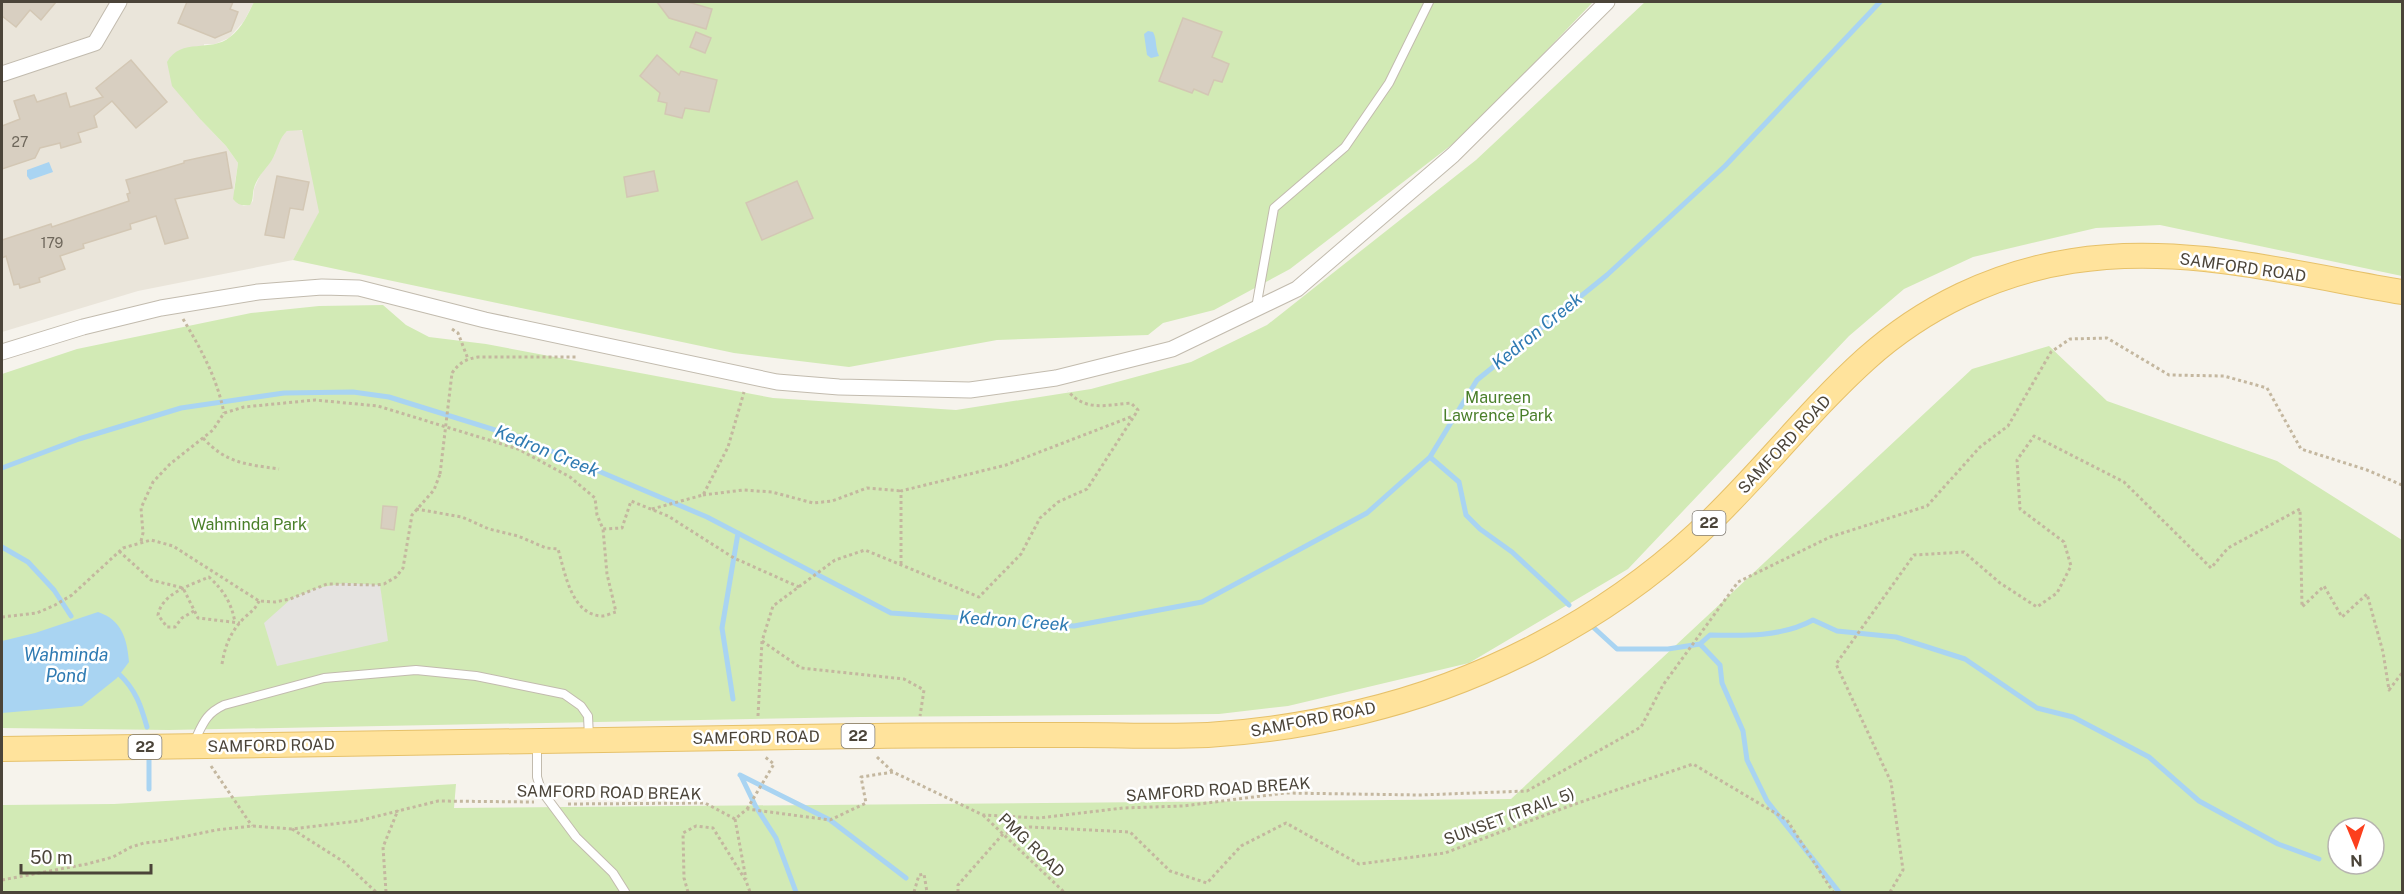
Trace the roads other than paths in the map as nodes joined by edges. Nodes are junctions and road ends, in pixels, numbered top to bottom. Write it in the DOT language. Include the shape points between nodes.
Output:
graph roads {
  1 [pos="119,2"];
  2 [pos="1429,2"];
  3 [pos="1607,2"];
  4 [pos="2,74"];
  5 [pos="2403,292"];
  6 [pos="1256,310"];
  7 [pos="2,352"];
  8 [pos="590,740"];
  9 [pos="537,741"];
  10 [pos="194,746"];
  11 [pos="2,749"];
  12 [pos="625,892"];
  1 -- 4 [label="street" via="95,43"];
  2 -- 6 [label="lane" via="1389,83 1345,147 1274,208"];
  3 -- 6 [label="street" via="1453,155 1297,289"];
  5 -- 8 [label="main road, SAMFORD ROAD / 22" via="2247,266 2118,256 2034,268 1994,281 1956,297 1893,337 1867,359 1822,402 1739,494 1640,582 1596,612 1474,676 1365,711 1296,726 1202,735"];
  6 -- 7 [label="street" via="1172,349 1056,378 970,390 777,382 485,320 359,288 258,292 175,306 83,327"];
  8 -- 9 [label="main road, SAMFORD ROAD / 22"];
  8 -- 10 [label="lane" via="588,716 564,694 476,676 416,670 324,678 224,705 204,720"];
  9 -- 10 [label="main road, SAMFORD ROAD / 22"];
  9 -- 12 [label="lane" via="537,777 550,802"];
  10 -- 11 [label="main road, SAMFORD ROAD / 22"];
}
